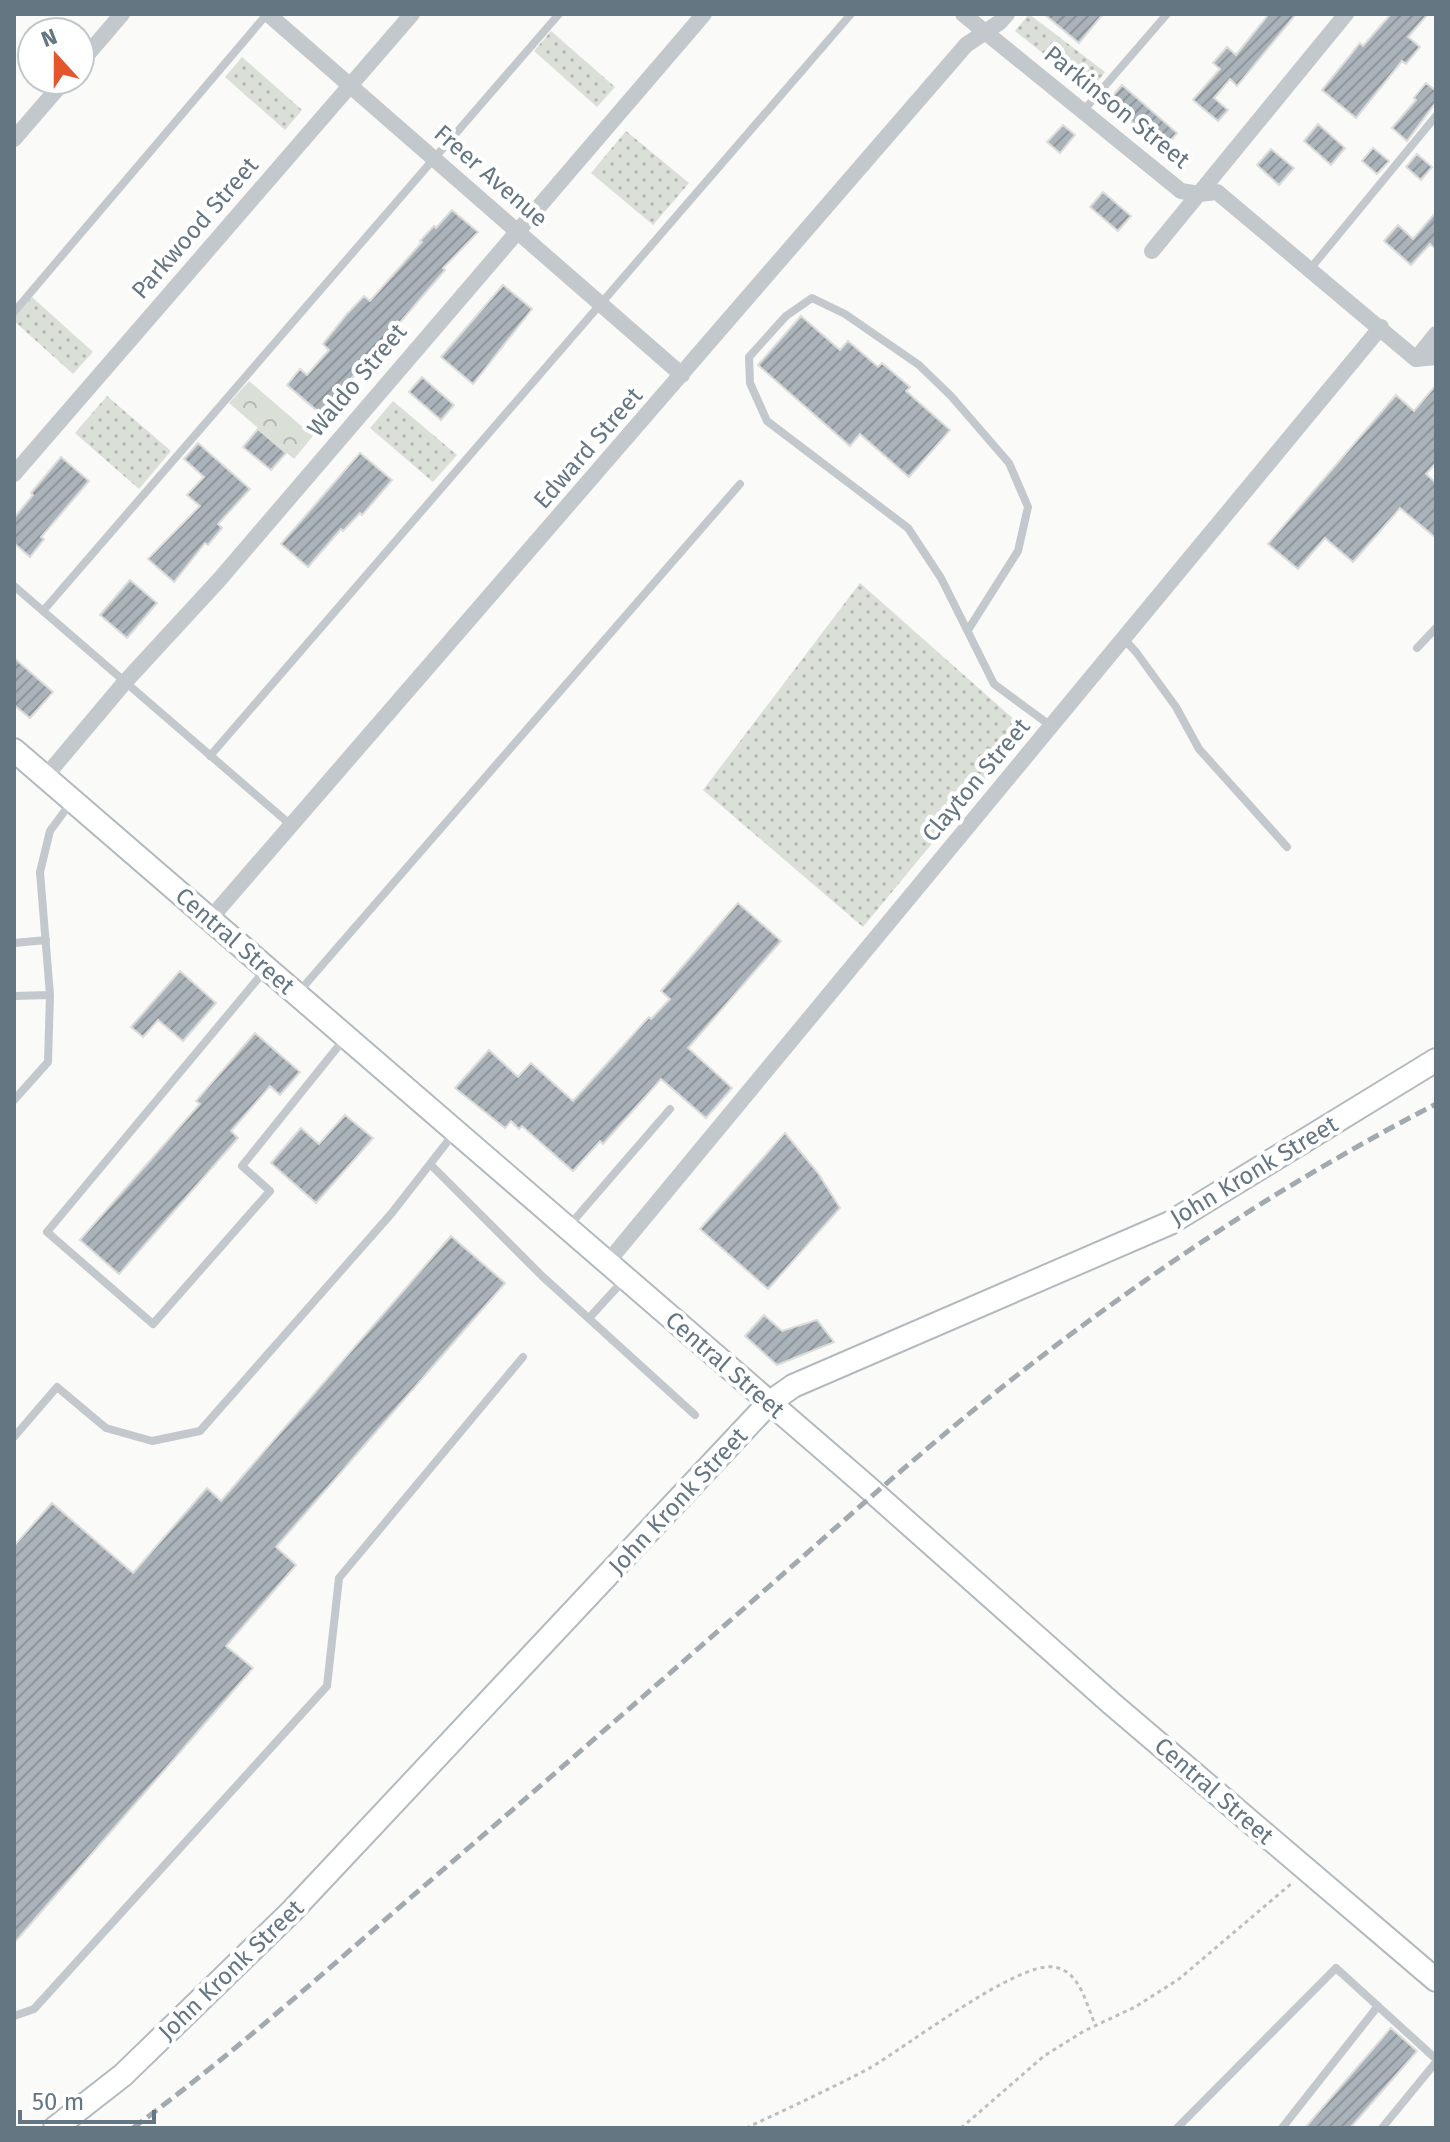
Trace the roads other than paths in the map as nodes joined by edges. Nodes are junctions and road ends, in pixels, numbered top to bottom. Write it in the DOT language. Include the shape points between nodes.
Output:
graph roads {
  1 [pos="122,14"];
  2 [pos="268,14"];
  3 [pos="412,14"];
  4 [pos="559,14"];
  5 [pos="704,14"];
  6 [pos="851,14"];
  7 [pos="963,14"];
  8 [pos="1007,14"];
  9 [pos="1167,14"];
  10 [pos="1346,14"];
  11 [pos="985,32"];
  12 [pos="96,44"];
  13 [pos="351,86"];
  14 [pos="51,96"];
  15 [pos="1084,110"];
  16 [pos="1436,116"];
  17 [pos="14,139"];
  18 [pos="434,159"];
  19 [pos="1199,194"];
  20 [pos="517,231"];
  21 [pos="1152,251"];
  22 [pos="1310,269"];
  23 [pos="600,303"];
  24 [pos="14,312"];
  25 [pos="1381,327"];
  26 [pos="1436,334"];
  27 [pos="1436,357"];
  28 [pos="1416,359"];
  29 [pos="682,375"];
  30 [pos="14,474"];
  31 [pos="740,484"];
  32 [pos="14,586"];
  33 [pos="43,611"];
  34 [pos="1436,628"];
  35 [pos="968,630"];
  36 [pos="1123,639"];
  37 [pos="1417,648"];
  38 [pos="125,682"];
  39 [pos="1051,726"];
  40 [pos="14,750"];
  41 [pos="210,756"];
  42 [pos="45,777"];
  43 [pos="73,801"];
  44 [pos="292,827"];
  45 [pos="1287,847"];
  46 [pos="210,919"];
  47 [pos="46,940"];
  48 [pos="14,943"];
  49 [pos="267,968"];
  50 [pos="297,994"];
  51 [pos="50,995"];
  52 [pos="14,996"];
  53 [pos="346,1037"];
  54 [pos="1436,1060"];
  55 [pos="14,1100"];
  56 [pos="670,1109"];
  57 [pos="455,1132"];
  58 [pos="430,1164"];
  59 [pos="567,1228"];
  60 [pos="607,1263"];
  61 [pos="625,1279"];
  62 [pos="589,1318"];
  63 [pos="523,1357"];
  64 [pos="769,1403"];
  65 [pos="695,1415"];
  66 [pos="14,1437"];
  67 [pos="1436,1980"];
  68 [pos="1378,2006"];
  69 [pos="14,2016"];
  70 [pos="1436,2060"];
  71 [pos="55,2128"];
  72 [pos="1177,2128"];
  73 [pos="1282,2128"];
  74 [pos="1382,2128"];
  1 -- 12 [label="street"];
  2 -- 13 [label="street, Freer Avenue"];
  2 -- 24 [label="lane"];
  3 -- 13 [label="street, Parkwood Street"];
  4 -- 18 [label="lane"];
  5 -- 20 [label="street, Waldo Street"];
  6 -- 23 [label="lane"];
  7 -- 11 [label="street, Parkinson Street"];
  8 -- 11 [label="street, Edward Street"];
  9 -- 15 [label="lane"];
  10 -- 19 [label="street"];
  11 -- 15 [label="street, Parkinson Street"];
  11 -- 29 [label="street, Edward Street" via="966,45"];
  13 -- 18 [label="street, Freer Avenue"];
  13 -- 30 [label="street, Parkwood Street"];
  14 -- 17 [label="street"];
  15 -- 19 [label="street, Parkinson Street" via="1181,191"];
  16 -- 22 [label="lane"];
  18 -- 20 [label="street, Freer Avenue"];
  18 -- 33 [label="lane"];
  19 -- 21 [label="street"];
  19 -- 22 [label="street, Parkinson Street" via="1217,192"];
  20 -- 23 [label="street, Freer Avenue"];
  20 -- 38 [label="street, Waldo Street" via="219,580"];
  22 -- 25 [label="street, Parkinson Street"];
  23 -- 29 [label="street, Freer Avenue"];
  23 -- 41 [label="lane"];
  25 -- 28 [label="street, Parkinson Street"];
  25 -- 36 [label="street, Clayton Street"];
  26 -- 28 [label="street"];
  27 -- 28 [label="street"];
  29 -- 44 [label="street, Edward Street"];
  31 -- 50 [label="lane"];
  32 -- 33 [label="lane"];
  33 -- 38 [label="lane"];
  34 -- 37 [label="lane"];
  35 -- 35 [label="lane" via="908,528 767,421 750,383 749,357 786,316 812,298 919,365 1009,463 1028,507 1018,551"];
  35 -- 39 [label="lane" via="994,684"];
  36 -- 39 [label="street, Clayton Street"];
  36 -- 45 [label="lane" via="1176,707 1199,749"];
  38 -- 41 [label="lane"];
  38 -- 42 [label="street, Waldo Street"];
  39 -- 60 [label="street, Clayton Street"];
  40 -- 42 [label="street, Central Street"];
  41 -- 44 [label="lane"];
  42 -- 43 [label="street, Central Street"];
  43 -- 46 [label="street, Central Street"];
  43 -- 47 [label="lane" via="50,831 40,872"];
  44 -- 46 [label="street, Edward Street"];
  46 -- 49 [label="street, Central Street"];
  47 -- 48 [label="lane"];
  47 -- 51 [label="lane"];
  49 -- 50 [label="street, Central Street"];
  49 -- 53 [label="lane" via="47,1232 153,1324 270,1191 242,1166"];
  50 -- 53 [label="street, Central Street"];
  51 -- 52 [label="lane"];
  51 -- 55 [label="lane" via="48,1062"];
  53 -- 57 [label="street, Central Street"];
  54 -- 64 [label="street, John Kronk Street" via="1170,1223 793,1386"];
  56 -- 59 [label="lane"];
  57 -- 58 [label="lane"];
  57 -- 59 [label="street, Central Street"];
  58 -- 62 [label="lane"];
  58 -- 66 [label="lane" via="200,1431 152,1441 106,1428 57,1387"];
  59 -- 60 [label="street, Central Street"];
  60 -- 61 [label="street, Central Street"];
  61 -- 62 [label="lane"];
  61 -- 64 [label="street, Central Street"];
  62 -- 65 [label="lane"];
  63 -- 69 [label="lane" via="339,1578 327,1686 34,2009"];
  64 -- 67 [label="street, Central Street"];
  64 -- 71 [label="street, John Kronk Street" via="292,1911 123,2075"];
  68 -- 70 [label="lane"];
  68 -- 72 [label="lane" via="1336,1968"];
  68 -- 73 [label="lane"];
  70 -- 74 [label="lane"];
}
